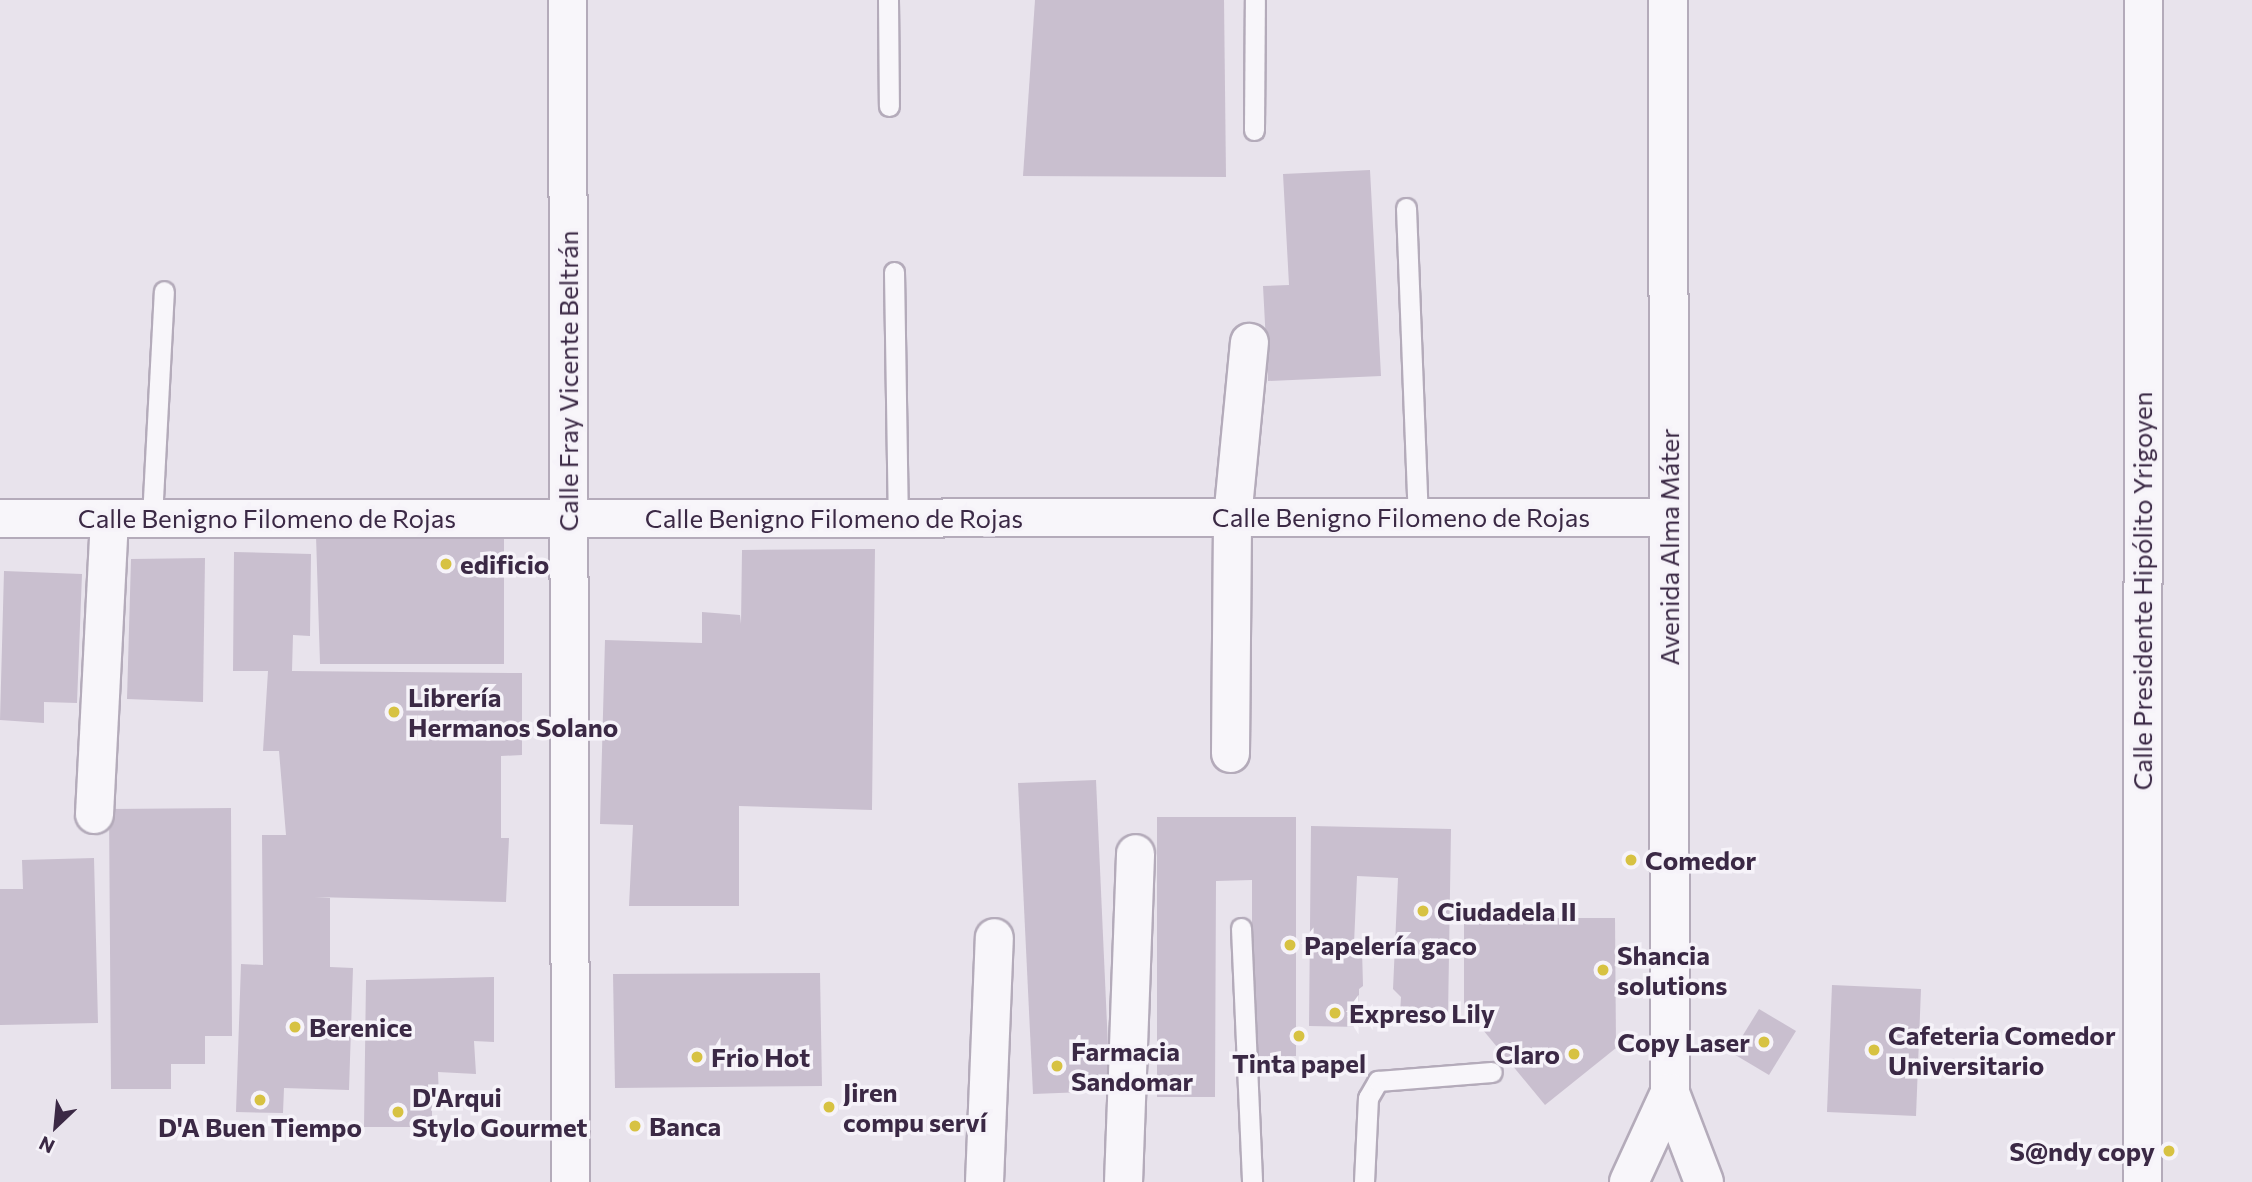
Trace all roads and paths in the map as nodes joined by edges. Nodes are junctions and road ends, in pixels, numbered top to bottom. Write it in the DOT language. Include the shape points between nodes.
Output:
graph roads {
  1 [pos="567,0"];
  2 [pos="888,0"];
  3 [pos="1255,0"];
  4 [pos="1668,0"];
  5 [pos="2143,0"];
  6 [pos="889,106"];
  7 [pos="1254,130"];
  8 [pos="1406,208"];
  9 [pos="894,272"];
  10 [pos="164,291"];
  11 [pos="1249,342"];
  12 [pos="1418,517"];
  13 [pos="1669,517"];
  14 [pos="0,518"];
  15 [pos="109,518"];
  16 [pos="152,518"];
  17 [pos="568,518"];
  18 [pos="898,518"];
  19 [pos="1231,518"];
  20 [pos="1230,753"];
  21 [pos="94,814"];
  22 [pos="1135,853"];
  23 [pos="1241,928"];
  24 [pos="994,937"];
  25 [pos="1492,1072"];
  26 [pos="1670,1094"];
  27 [pos="569,1182"];
  28 [pos="984,1182"];
  29 [pos="1124,1182"];
  30 [pos="1252,1182"];
  31 [pos="1364,1182"];
  32 [pos="1629,1182"];
  33 [pos="1703,1182"];
  34 [pos="2142,1182"];
  1 -- 17 [label="street, Calle Fray Vicente Beltrán"];
  2 -- 6 [label="lane"];
  3 -- 7 [label="lane"];
  4 -- 13 [label="street, Avenida Alma Máter"];
  5 -- 34 [label="street, Calle Presidente Hipólito Yrigoyen"];
  8 -- 12 [label="lane"];
  9 -- 18 [label="lane"];
  10 -- 16 [label="lane"];
  11 -- 19 [label="street"];
  12 -- 13 [label="street, Calle Benigno Filomeno de Rojas"];
  12 -- 19 [label="street, Calle Benigno Filomeno de Rojas"];
  13 -- 26 [label="street, Avenida Alma Máter"];
  14 -- 15 [label="street, Calle Benigno Filomeno de Rojas"];
  15 -- 16 [label="street, Calle Benigno Filomeno de Rojas"];
  15 -- 21 [label="street"];
  16 -- 17 [label="street, Calle Benigno Filomeno de Rojas"];
  17 -- 18 [label="street, Calle Benigno Filomeno de Rojas"];
  17 -- 27 [label="street, Calle Fray Vicente Beltrán"];
  18 -- 19 [label="street, Calle Benigno Filomeno de Rojas"];
  19 -- 20 [label="street"];
  22 -- 29 [label="street"];
  23 -- 30 [label="lane"];
  24 -- 28 [label="street"];
  25 -- 31 [label="lane" via="1378,1081 1368,1098"];
  26 -- 32 [label="street, Avenida Alma Máter"];
  26 -- 33 [label="street, Avenida Alma Máter"];
}
